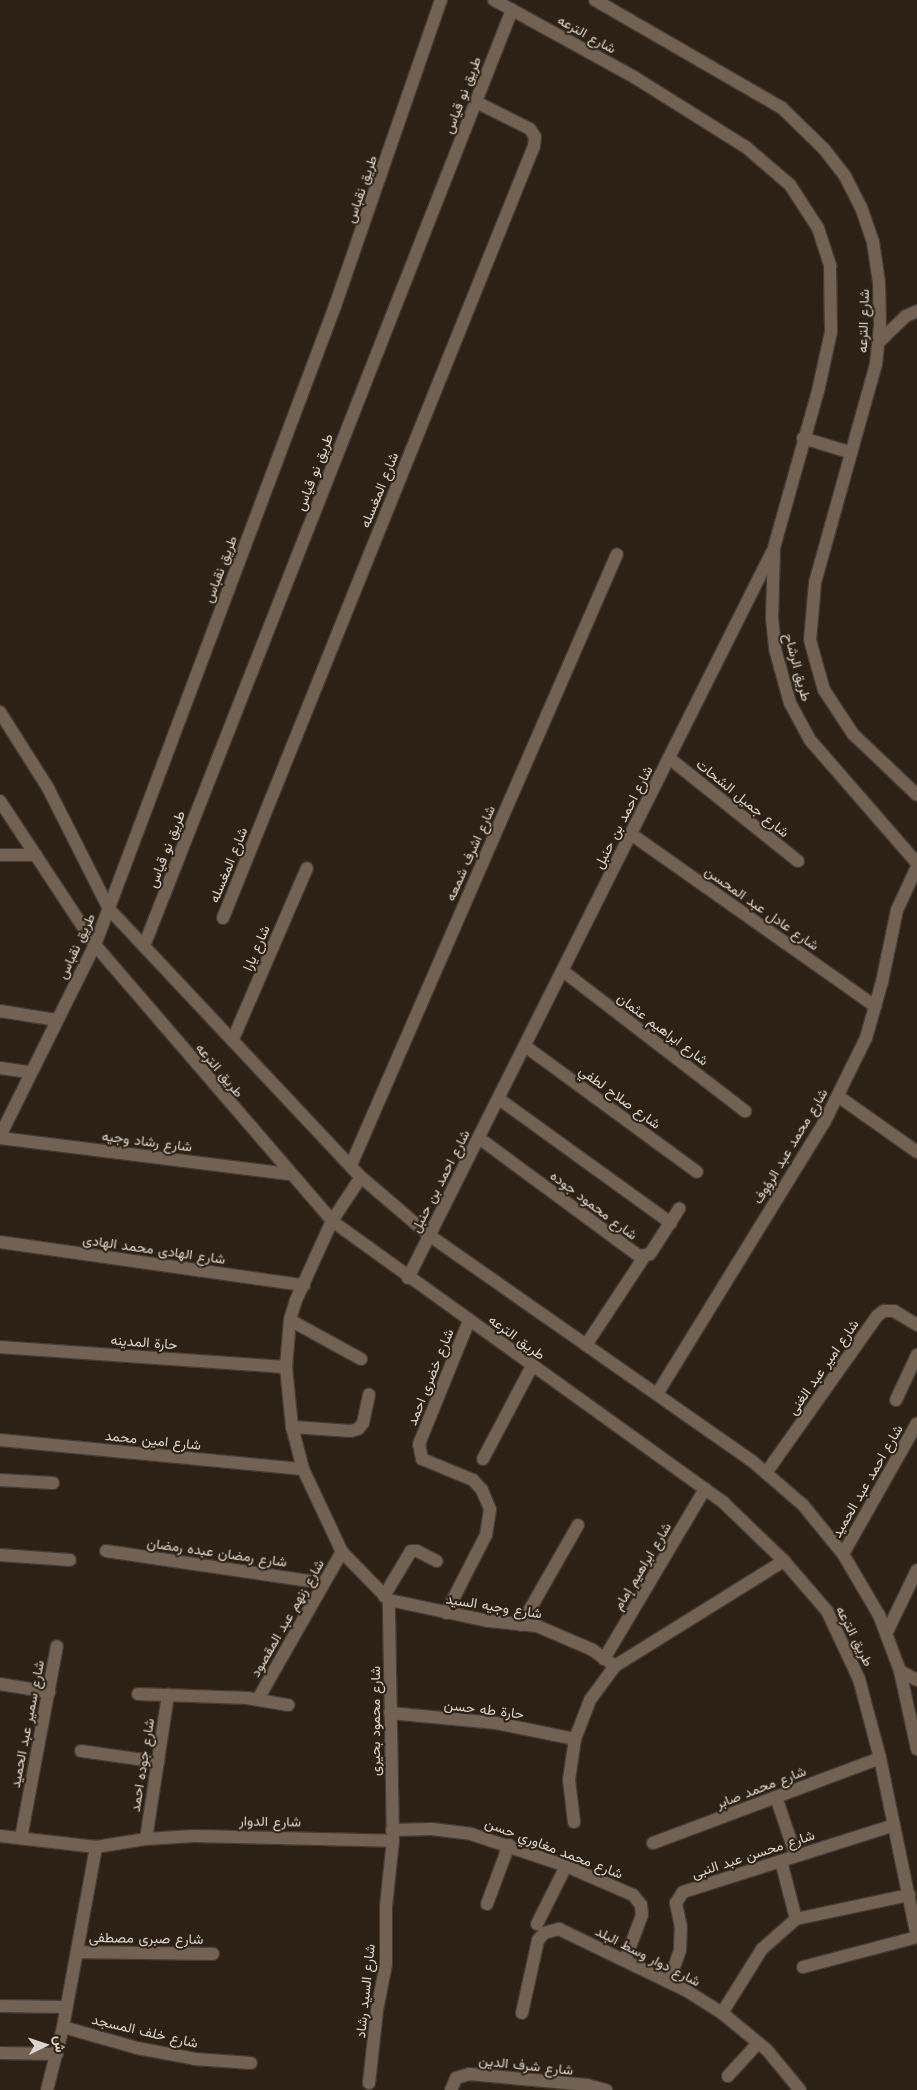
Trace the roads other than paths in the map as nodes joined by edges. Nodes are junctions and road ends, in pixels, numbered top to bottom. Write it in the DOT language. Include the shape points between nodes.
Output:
graph roads {
  1 [pos="441,0"];
  2 [pos="494,0"];
  3 [pos="595,0"];
  4 [pos="512,10"];
  5 [pos="476,102"];
  6 [pos="917,311"];
  7 [pos="879,342"];
  8 [pos="803,438"];
  9 [pos="850,452"];
  10 [pos="774,548"];
  11 [pos="617,554"];
  12 [pos="0,712"];
  13 [pos="669,758"];
  14 [pos="917,795"];
  15 [pos="0,801"];
  16 [pos="631,834"];
  17 [pos="0,855"];
  18 [pos="36,855"];
  19 [pos="798,861"];
  20 [pos="917,863"];
  21 [pos="917,867"];
  22 [pos="307,868"];
  23 [pos="109,909"];
  24 [pos="223,918"];
  25 [pos="95,945"];
  26 [pos="144,946"];
  27 [pos="563,971"];
  28 [pos="875,1006"];
  29 [pos="0,1011"];
  30 [pos="57,1020"];
  31 [pos="233,1040"];
  32 [pos="525,1046"];
  33 [pos="0,1068"];
  34 [pos="30,1072"];
  35 [pos="838,1096"];
  36 [pos="499,1098"];
  37 [pos="745,1111"];
  38 [pos="0,1137"];
  39 [pos="479,1138"];
  40 [pos="917,1152"];
  41 [pos="351,1164"];
  42 [pos="697,1172"];
  43 [pos="289,1174"];
  44 [pos="361,1177"];
  45 [pos="679,1209"];
  46 [pos="332,1221"];
  47 [pos="670,1223"];
  48 [pos="430,1235"];
  49 [pos="0,1242"];
  50 [pos="644,1257"];
  51 [pos="408,1278"];
  52 [pos="304,1285"];
  53 [pos="290,1320"];
  54 [pos="469,1321"];
  55 [pos="917,1325"];
  56 [pos="586,1345"];
  57 [pos="0,1347"];
  58 [pos="917,1355"];
  59 [pos="361,1359"];
  60 [pos="532,1366"];
  61 [pos="286,1367"];
  62 [pos="657,1394"];
  63 [pos="369,1395"];
  64 [pos="896,1400"];
  65 [pos="917,1423"];
  66 [pos="292,1427"];
  67 [pos="0,1440"];
  68 [pos="483,1459"];
  69 [pos="303,1469"];
  70 [pos="766,1473"];
  71 [pos="0,1480"];
  72 [pos="53,1483"];
  73 [pos="705,1489"];
  74 [pos="578,1525"];
  75 [pos="106,1551"];
  76 [pos="342,1552"];
  77 [pos="842,1554"];
  78 [pos="0,1555"];
  79 [pos="70,1560"];
  80 [pos="437,1561"];
  81 [pos="784,1561"];
  82 [pos="917,1570"];
  83 [pos="324,1583"];
  84 [pos="387,1598"];
  85 [pos="446,1613"];
  86 [pos="521,1625"];
  87 [pos="886,1634"];
  88 [pos="57,1646"];
  89 [pos="610,1662"];
  90 [pos="900,1671"];
  91 [pos="917,1680"];
  92 [pos="0,1684"];
  93 [pos="49,1692"];
  94 [pos="138,1694"];
  95 [pos="168,1695"];
  96 [pos="258,1700"];
  97 [pos="288,1705"];
  98 [pos="390,1712"];
  99 [pos="575,1739"];
  100 [pos="917,1749"];
  101 [pos="82,1751"];
  102 [pos="880,1758"];
  103 [pos="158,1762"];
  104 [pos="776,1797"];
  105 [pos="574,1822"];
  106 [pos="894,1825"];
  107 [pos="393,1835"];
  108 [pos="0,1836"];
  109 [pos="21,1838"];
  110 [pos="146,1839"];
  111 [pos="653,1843"];
  112 [pos="509,1845"];
  113 [pos="96,1847"];
  114 [pos="796,1856"];
  115 [pos="781,1861"];
  116 [pos="566,1866"];
  117 [pos="909,1895"];
  118 [pos="487,1904"];
  119 [pos="796,1919"];
  120 [pos="537,1924"];
  121 [pos="917,1937"];
  122 [pos="77,1952"];
  123 [pos="214,1954"];
  124 [pos="625,1960"];
  125 [pos="802,1968"];
  126 [pos="669,1982"];
  127 [pos="0,2006"];
  128 [pos="65,2007"];
  129 [pos="722,2013"];
  130 [pos="522,2014"];
  131 [pos="63,2027"];
  132 [pos="758,2043"];
  133 [pos="0,2054"];
  134 [pos="57,2054"];
  135 [pos="251,2063"];
  136 [pos="728,2076"];
  137 [pos="369,2083"];
  138 [pos="47,2090"];
  139 [pos="451,2090"];
  140 [pos="606,2090"];
  141 [pos="800,2090"];
  1 -- 23 [label="street, طريق نقباس" via="338,296"];
  2 -- 4 [label="street, شارع الترعه"];
  3 -- 7 [label="street, شارع الترعه" via="782,108 824,148 862,207 873,242 879,282"];
  4 -- 5 [label="street, طريق نو قياس"];
  4 -- 8 [label="street, شارع الترعه" via="634,77 739,143 790,185 818,228 830,266 831,332"];
  5 -- 24 [label="street, شارع المغسله" via="530,129 535,137 534,146"];
  5 -- 26 [label="street, طريق نو قياس"];
  6 -- 7 [label="street" via="906,316"];
  7 -- 9 [label="street, شارع الترعه" via="876,364"];
  8 -- 9 [label="street"];
  8 -- 10 [label="street, طريق الرشاح"];
  9 -- 14 [label="street, شارع الترعه" via="815,583 810,640 824,690 854,734"];
  10 -- 13 [label="street, شارع احمد بن حنبل"];
  10 -- 20 [label="street, طريق الرشاح" via="772,618 775,649 790,703 810,740"];
  11 -- 41 [label="street, شارع اشرف شمعه"];
  12 -- 23 [label="street, طريق الترعه" via="48,788"];
  13 -- 16 [label="street, شارع احمد بن حنبل"];
  13 -- 19 [label="street, شارع جميل الشحات"];
  15 -- 18 [label="street, طريق الترعه"];
  16 -- 27 [label="street, شارع احمد بن حنبل"];
  16 -- 28 [label="street, شارع عادل عبد المحسن"];
  17 -- 18 [label="street"];
  18 -- 25 [label="street, طريق الترعه"];
  21 -- 28 [label="street, شارع محمد عبد الرؤوف" via="897,910"];
  22 -- 31 [label="street, شارع يارا"];
  23 -- 25 [label="street, طريق نقباس"];
  23 -- 26 [label="street, طريق الترعه"];
  25 -- 30 [label="street, طريق نقباس"];
  25 -- 43 [label="street, طريق الترعه"];
  26 -- 31 [label="street, طريق الترعه"];
  27 -- 32 [label="street, شارع احمد بن حنبل"];
  27 -- 37 [label="street, شارع ابراهيم عثمان"];
  28 -- 35 [label="street, شارع محمد عبد الرؤوف" via="866,1038"];
  29 -- 30 [label="street"];
  30 -- 34 [label="street, طريق نقباس"];
  31 -- 41 [label="street, طريق الترعه"];
  32 -- 36 [label="street, شارع احمد بن حنبل"];
  32 -- 42 [label="street, شارع صلاح لطفي"];
  33 -- 34 [label="street"];
  34 -- 38 [label="street, طريق نقباس"];
  35 -- 40 [label="street"];
  35 -- 62 [label="street, شارع محمد عبد الرؤوف"];
  36 -- 39 [label="street, شارع احمد بن حنبل"];
  36 -- 47 [label="street"];
  38 -- 43 [label="street, شارع رشاد وجيه"];
  39 -- 48 [label="street, شارع احمد بن حنبل"];
  39 -- 50 [label="street, شارع محمود جوده" via="633,1254"];
  41 -- 44 [label="street, طريق الترعه"];
  43 -- 46 [label="street, طريق الترعه"];
  44 -- 46 [label="street"];
  44 -- 48 [label="street, طريق الترعه"];
  45 -- 47 [label="street, شارع محمود جوده"];
  46 -- 51 [label="street, طريق الترعه"];
  46 -- 52 [label="street"];
  47 -- 50 [label="street, شارع محمود جوده"];
  48 -- 51 [label="street, شارع احمد بن حنبل"];
  48 -- 56 [label="street, طريق الترعه"];
  49 -- 52 [label="street, شارع الهادى محمد الهادى"];
  50 -- 56 [label="street"];
  51 -- 54 [label="street, طريق الترعه"];
  52 -- 53 [label="street"];
  53 -- 59 [label="street"];
  53 -- 61 [label="street"];
  54 -- 60 [label="street, طريق الترعه"];
  54 -- 85 [label="street, شارع خضرى احمد" via="419,1444 422,1459 473,1480 482,1490 490,1509 490,1522"];
  55 -- 70 [label="street, شارع امير عبد الغنى" via="894,1311 884,1311 877,1316"];
  56 -- 62 [label="street, طريق الترعه"];
  57 -- 61 [label="street, حارة المدينه"];
  58 -- 64 [label="street"];
  60 -- 68 [label="street"];
  60 -- 73 [label="street, طريق الترعه"];
  61 -- 66 [label="street"];
  62 -- 70 [label="street, طريق الترعه"];
  63 -- 66 [label="street" via="363,1423 358,1429"];
  65 -- 77 [label="street, شارع احمد عبد الحميد"];
  66 -- 69 [label="street"];
  67 -- 69 [label="street, شارع امين محمد"];
  69 -- 76 [label="street"];
  70 -- 77 [label="street, طريق الترعه" via="803,1505"];
  71 -- 72 [label="street"];
  73 -- 81 [label="street, طريق الترعه"];
  73 -- 89 [label="street, شارع ابراهيم إمام"];
  74 -- 86 [label="street"];
  75 -- 83 [label="street, شارع رمضان عبده رمضان"];
  76 -- 83 [label="street, شارع زنهم عبد المقصود"];
  76 -- 84 [label="street"];
  77 -- 87 [label="street, طريق الترعه" via="879,1616"];
  78 -- 79 [label="street"];
  80 -- 84 [label="street" via="418,1551 411,1551"];
  81 -- 89 [label="street"];
  81 -- 102 [label="street, طريق الترعه" via="827,1611 859,1679"];
  82 -- 87 [label="street"];
  83 -- 96 [label="street, شارع زنهم عبد المقصود"];
  84 -- 85 [label="street, شارع وجيه السيد"];
  84 -- 98 [label="street, شارع محمود بحيرى"];
  85 -- 86 [label="street, شارع وجيه السيد"];
  86 -- 89 [label="street, شارع وجيه السيد" via="545,1629 591,1649"];
  87 -- 90 [label="street, طريق الترعه"];
  88 -- 93 [label="street, شارع سمير عبد الحميد"];
  89 -- 99 [label="street, شارع ابراهيم إمام"];
  90 -- 91 [label="street"];
  90 -- 100 [label="street, طريق الترعه"];
  92 -- 93 [label="street"];
  93 -- 109 [label="street, شارع سمير عبد الحميد"];
  94 -- 95 [label="street"];
  95 -- 96 [label="street"];
  95 -- 103 [label="street, شارع جوده احمد"];
  96 -- 97 [label="street"];
  98 -- 99 [label="street, حارة طه حسن" via="496,1723"];
  98 -- 107 [label="street, شارع محمود بحيرى"];
  99 -- 105 [label="street, شارع ابراهيم إمام" via="569,1780"];
  101 -- 103 [label="street"];
  102 -- 104 [label="street, شارع محمد صابر"];
  102 -- 106 [label="street, طريق الترعه"];
  103 -- 110 [label="street, شارع جوده احمد"];
  104 -- 111 [label="street, شارع محمد صابر"];
  104 -- 114 [label="street"];
  106 -- 114 [label="street, شارع محسن عبد النبى"];
  106 -- 117 [label="street, طريق الترعه"];
  107 -- 110 [label="street, شارع الدوار"];
  107 -- 112 [label="street, شارع محمد مغاوري حسن" via="432,1829 471,1834"];
  107 -- 137 [label="street, شارع السيد رشاد" via="386,1906 386,1964"];
  108 -- 109 [label="street, شارع الدوار"];
  109 -- 113 [label="street, شارع الدوار"];
  110 -- 113 [label="street, شارع الدوار"];
  112 -- 116 [label="street, شارع محمد مغاوري حسن"];
  112 -- 118 [label="street"];
  113 -- 122 [label="street"];
  114 -- 115 [label="street, شارع محسن عبد النبى"];
  115 -- 119 [label="street"];
  115 -- 126 [label="street, شارع محسن عبد النبى" via="678,1896 680,1950"];
  116 -- 120 [label="street"];
  116 -- 124 [label="street, شارع محمد مغاوري حسن" via="611,1884 639,1900 642,1915"];
  117 -- 119 [label="street"];
  117 -- 121 [label="street, طريق الترعه"];
  119 -- 129 [label="street" via="762,1950"];
  121 -- 125 [label="street"];
  122 -- 123 [label="street, شارع صبرى مصطفى"];
  122 -- 128 [label="street"];
  124 -- 126 [label="street, شارع دوار وسط البلد"];
  124 -- 130 [label="street, شارع دوار وسط البلد" via="559,1929 544,1932 538,1940"];
  126 -- 129 [label="street, شارع دوار وسط البلد"];
  127 -- 128 [label="street"];
  128 -- 131 [label="street"];
  129 -- 132 [label="street, شارع دوار وسط البلد"];
  131 -- 134 [label="street"];
  131 -- 135 [label="street, شارع خلف المسجد" via="137,2048 195,2059"];
  132 -- 136 [label="street"];
  132 -- 141 [label="street, شارع دوار وسط البلد"];
  133 -- 134 [label="street"];
  134 -- 138 [label="street"];
  139 -- 140 [label="street, شارع شرف الدين" via="456,2078 469,2074 587,2085"];
}
